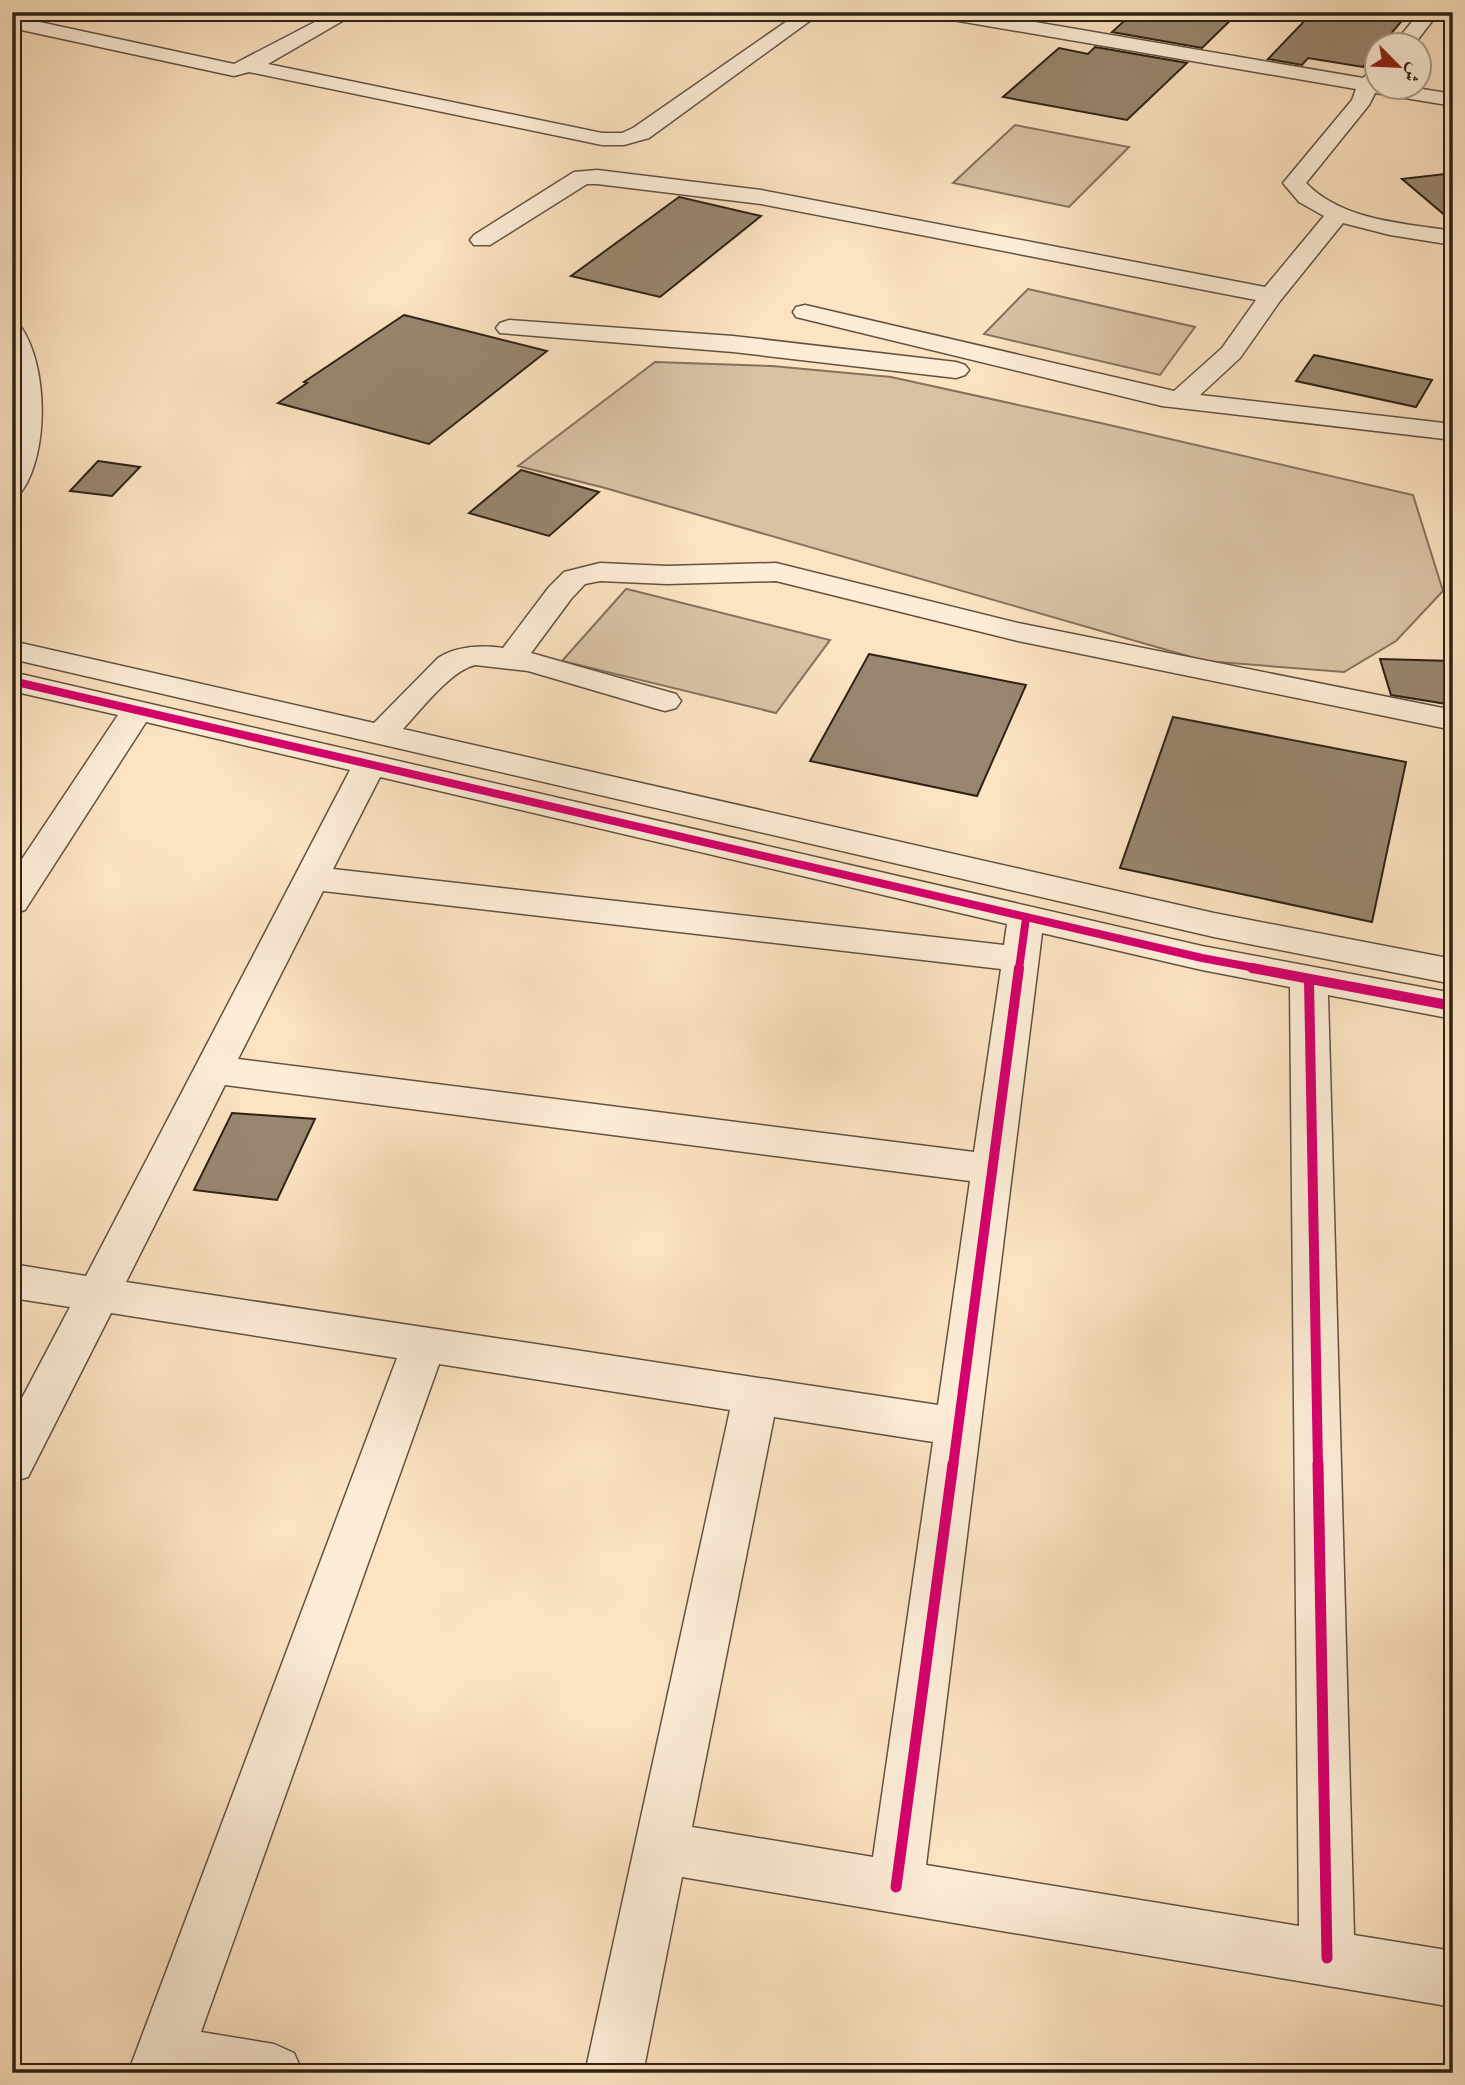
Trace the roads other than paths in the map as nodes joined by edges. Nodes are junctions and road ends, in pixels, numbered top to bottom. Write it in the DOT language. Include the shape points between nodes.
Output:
graph roads {
  1 [pos="349,12"];
  2 [pos="813,12"];
  3 [pos="941,12"];
  4 [pos="1430,12"];
  5 [pos="1100,20"];
  6 [pos="12,22"];
  7 [pos="1414,32"];
  8 [pos="1082,36"];
  9 [pos="249,66"];
  10 [pos="1364,86"];
  11 [pos="1364,93"];
  12 [pos="1434,97"];
  13 [pos="1453,100"];
  14 [pos="1411,102"];
  15 [pos="1453,117"];
  16 [pos="1337,215"];
  17 [pos="1453,239"];
  18 [pos="482,240"];
  19 [pos="1271,296"];
  20 [pos="805,312"];
  21 [pos="509,328"];
  22 [pos="12,332"];
  23 [pos="21,400"];
  24 [pos="1179,400"];
  25 [pos="1453,432"];
  26 [pos="12,485"];
  27 [pos="12,650"];
  28 [pos="512,657"];
  29 [pos="12,681"];
  30 [pos="665,701"];
  31 [pos="138,710"];
  32 [pos="1453,720"];
  33 [pos="374,750"];
  34 [pos="809,832"];
  35 [pos="789,863"];
  36 [pos="311,878"];
  37 [pos="12,902"];
  38 [pos="1023,939"];
  39 [pos="1453,972"];
  40 [pos="1309,980"];
  41 [pos="1453,1006"];
  42 [pos="213,1070"];
  43 [pos="992,1168"];
  44 [pos="12,1281"];
  45 [pos="99,1294"];
  46 [pos="424,1344"];
  47 [pos="756,1396"];
  48 [pos="958,1427"];
  49 [pos="12,1464"];
  50 [pos="661,1848"];
  51 [pos="896,1887"];
  52 [pos="1327,1958"];
  53 [pos="1453,1979"];
  54 [pos="160,2063"];
  55 [pos="274,2073"];
  56 [pos="614,2073"];
  1 -- 9 [label="street"];
  2 -- 9 [label="street" via="641,133 624,139 602,139"];
  3 -- 8 [label="street"];
  4 -- 7 [label="street"];
  5 -- 8 [label="street"];
  6 -- 9 [label="street" via="234,70"];
  8 -- 10 [label="street"];
  11 -- 16 [label="street" via="1294,183 1303,195"];
  12 -- 13 [label="street"];
  14 -- 15 [label="street"];
  16 -- 17 [label="street"];
  16 -- 19 [label="street"];
  18 -- 19 [label="street" via="582,177 597,177 761,197"];
  19 -- 24 [label="street" via="1231,353"];
  20 -- 24 [label="street"];
  21 -- 24 [label="street" via="835,353"];
  22 -- 23 [label="street" via="24,361"];
  23 -- 26 [label="street" via="25,447"];
  24 -- 25 [label="street"];
  27 -- 33 [label="street"];
  28 -- 30 [label="street"];
  28 -- 32 [label="street" via="575,578 600,572 776,572 1018,632"];
  28 -- 33 [label="street" via="475,654 454,661"];
  29 -- 31 [label="street"];
  31 -- 33 [label="street"];
  31 -- 37 [label="street"];
  33 -- 34 [label="street"];
  33 -- 35 [label="street"];
  33 -- 36 [label="street"];
  34 -- 35 [label="street"];
  34 -- 39 [label="street" via="1306,945"];
  35 -- 38 [label="street"];
  36 -- 38 [label="street"];
  36 -- 42 [label="street"];
  38 -- 40 [label="street"];
  38 -- 43 [label="street"];
  40 -- 41 [label="street"];
  40 -- 52 [label="street"];
  42 -- 43 [label="street"];
  42 -- 45 [label="street"];
  43 -- 48 [label="street"];
  44 -- 45 [label="street"];
  45 -- 46 [label="street"];
  45 -- 49 [label="street"];
  46 -- 47 [label="street"];
  46 -- 54 [label="street"];
  47 -- 48 [label="street"];
  47 -- 50 [label="street"];
  48 -- 51 [label="street"];
  50 -- 51 [label="street"];
  50 -- 56 [label="street"];
  51 -- 52 [label="street"];
  52 -- 53 [label="street"];
  54 -- 55 [label="street"];
}
